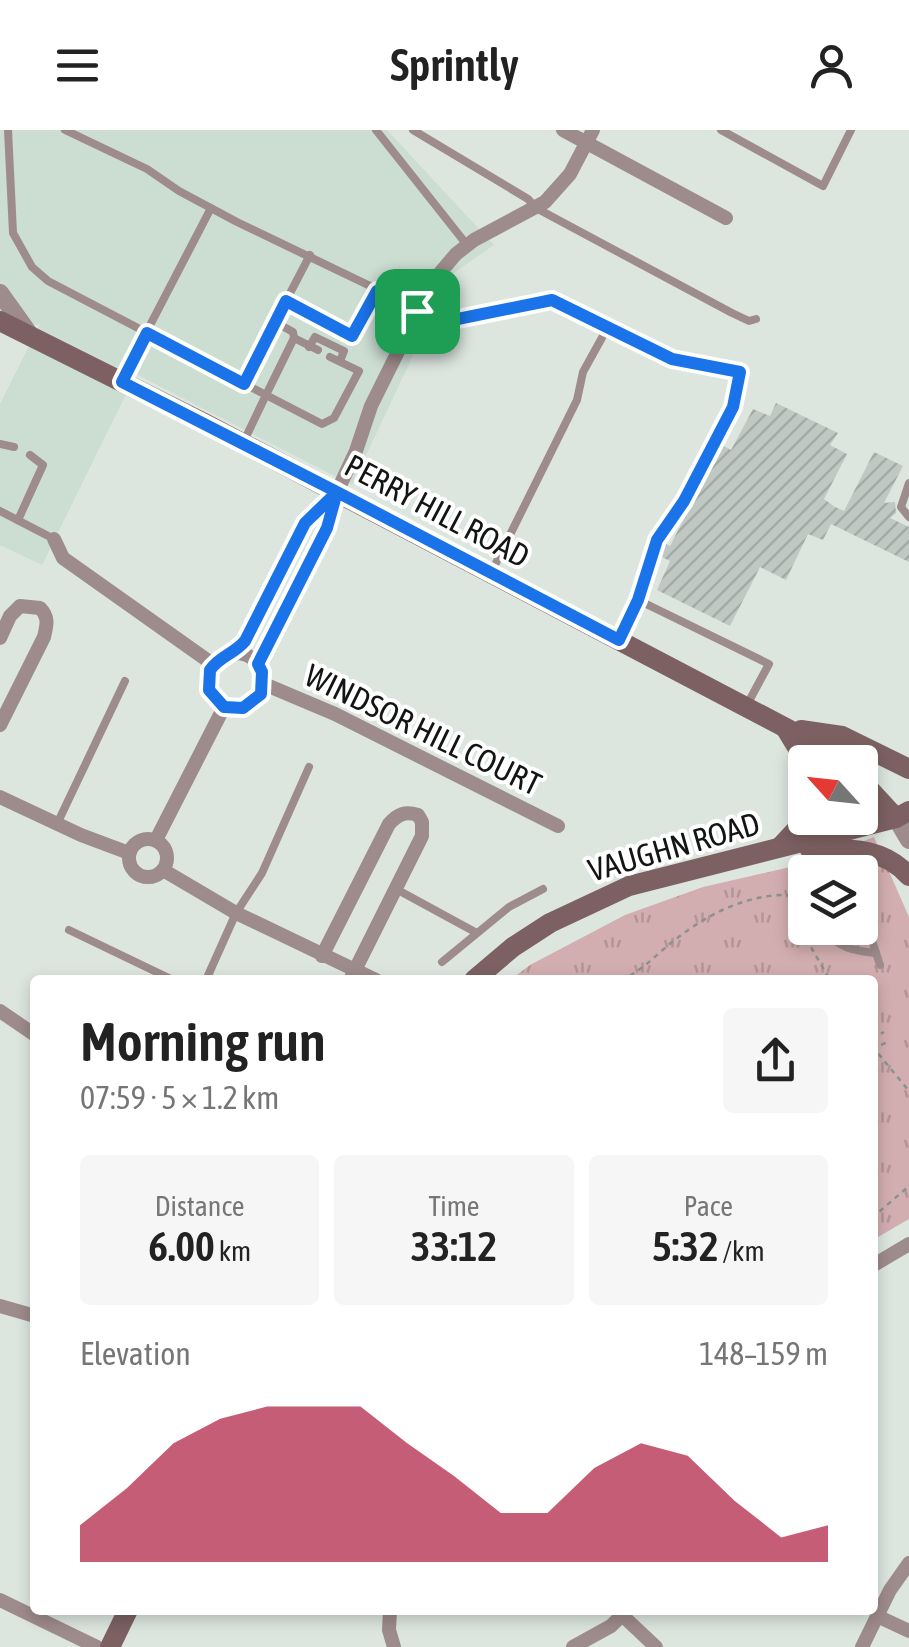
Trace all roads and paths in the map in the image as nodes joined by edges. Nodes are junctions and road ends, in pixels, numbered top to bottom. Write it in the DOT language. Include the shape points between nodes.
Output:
graph roads {
  1 [pos="8,130"];
  2 [pos="65,130"];
  3 [pos="376,130"];
  4 [pos="413,130"];
  5 [pos="564,130"];
  6 [pos="720,130"];
  7 [pos="851,130"];
  8 [pos="590,137"];
  9 [pos="212,208"];
  10 [pos="536,208"];
  11 [pos="726,218"];
  12 [pos="467,245"];
  13 [pos="310,256"];
  14 [pos="377,291"];
  15 [pos="0,294"];
  16 [pos="286,301"];
  17 [pos="417,311"];
  18 [pos="756,319"];
  19 [pos="0,321"];
  20 [pos="275,322"];
  21 [pos="609,326"];
  22 [pos="147,333"];
  23 [pos="30,336"];
  24 [pos="294,338"];
  25 [pos="330,356"];
  26 [pos="340,361"];
  27 [pos="122,382"];
  28 [pos="244,384"];
  29 [pos="266,395"];
  30 [pos="243,443"];
  31 [pos="0,444"];
  32 [pos="14,447"];
  33 [pos="30,455"];
  34 [pos="909,482"];
  35 [pos="337,492"];
  36 [pos="0,511"];
  37 [pos="909,517"];
  38 [pos="18,520"];
  39 [pos="54,538"];
  40 [pos="491,574"];
  41 [pos="273,585"];
  42 [pos="294,596"];
  43 [pos="638,600"];
  44 [pos="0,638"];
  45 [pos="619,640"];
  46 [pos="235,653"];
  47 [pos="258,664"];
  48 [pos="214,665"];
  49 [pos="126,681"];
  50 [pos="264,684"];
  51 [pos="224,707"];
  52 [pos="746,708"];
  53 [pos="0,725"];
  54 [pos="784,727"];
  55 [pos="795,745"];
  56 [pos="813,745"];
  57 [pos="309,767"];
  58 [pos="909,770"];
  59 [pos="878,794"];
  60 [pos="0,797"];
  61 [pos="903,814"];
  62 [pos="56,824"];
  63 [pos="558,826"];
  64 [pos="792,835"];
  65 [pos="156,840"];
  66 [pos="909,840"];
  67 [pos="781,847"];
  68 [pos="130,853"];
  69 [pos="163,870"];
  70 [pos="909,876"];
  71 [pos="543,888"];
  72 [pos="396,889"];
  73 [pos="788,896"];
  74 [pos="236,913"];
  75 [pos="69,930"];
  76 [pos="476,932"];
  77 [pos="811,945"];
  78 [pos="843,945"];
  79 [pos="873,945"];
  80 [pos="876,953"];
  81 [pos="322,956"];
  82 [pos="442,962"];
  83 [pos="880,965"];
  84 [pos="164,975"];
  85 [pos="208,975"];
  86 [pos="349,975"];
  87 [pos="351,975"];
  88 [pos="480,975"];
  89 [pos="629,975"];
  90 [pos="827,975"];
  91 [pos="0,1011"];
  92 [pos="30,1032"];
  93 [pos="884,1032"];
  94 [pos="878,1035"];
  95 [pos="890,1041"];
  96 [pos="878,1046"];
  97 [pos="878,1054"];
  98 [pos="909,1091"];
  99 [pos="909,1186"];
  100 [pos="878,1213"];
  101 [pos="909,1244"];
  102 [pos="878,1262"];
  103 [pos="0,1306"];
  104 [pos="30,1315"];
  105 [pos="909,1563"];
  106 [pos="0,1600"];
  107 [pos="878,1614"];
  108 [pos="30,1615"];
  109 [pos="31,1615"];
  110 [pos="126,1615"];
  111 [pos="390,1615"];
  112 [pos="623,1615"];
  113 [pos="627,1615"];
  114 [pos="877,1616"];
  115 [pos="909,1631"];
  116 [pos="97,1647"];
  117 [pos="110,1647"];
  118 [pos="394,1647"];
  119 [pos="572,1647"];
  120 [pos="656,1647"];
  121 [pos="862,1647"];
  1 -- 22 [label="lane" via="13,233 21,250 46,280"];
  2 -- 9 [label="lane"];
  3 -- 12 [label="lane"];
  4 -- 10 [label="lane"];
  5 -- 8 [label="street"];
  6 -- 7 [label="lane" via="823,186"];
  8 -- 10 [label="street" via="570,174"];
  8 -- 11 [label="street"];
  9 -- 13 [label="lane"];
  9 -- 22 [label="lane"];
  10 -- 12 [label="street"];
  10 -- 18 [label="lane" via="732,313"];
  12 -- 17 [label="street" via="433,280"];
  13 -- 14 [label="lane"];
  13 -- 16 [label="lane"];
  14 -- 16 [label="lane" via="352,336"];
  14 -- 17 [label="lane"];
  15 -- 23 [label="street"];
  16 -- 20 [label="lane"];
  17 -- 21 [label="lane" via="443,322 552,300"];
  17 -- 35 [label="street"];
  19 -- 23 [label="main road, PERRY HILL ROAD"];
  20 -- 24 [label="lane"];
  20 -- 28 [label="lane"];
  21 -- 40 [label="lane"];
  21 -- 43 [label="lane" via="672,359 740,372 733,407 657,540"];
  22 -- 27 [label="lane"];
  22 -- 28 [label="lane"];
  23 -- 27 [label="main road, PERRY HILL ROAD"];
  24 -- 26 [label="lane" via="314,348 315,336 344,351"];
  24 -- 29 [label="lane"];
  25 -- 26 [label="lane"];
  26 -- 29 [label="lane" via="359,371 334,418 322,424"];
  27 -- 30 [label="main road, PERRY HILL ROAD"];
  28 -- 29 [label="lane"];
  29 -- 30 [label="lane"];
  30 -- 35 [label="main road, PERRY HILL ROAD"];
  31 -- 32 [label="lane"];
  33 -- 38 [label="lane" via="43,465"];
  34 -- 37 [label="lane" via="901,507"];
  35 -- 40 [label="main road, PERRY HILL ROAD"];
  35 -- 41 [label="street" via="305,523"];
  35 -- 42 [label="street"];
  36 -- 38 [label="lane"];
  38 -- 39 [label="lane"];
  39 -- 48 [label="street" via="63,558"];
  40 -- 45 [label="main road, PERRY HILL ROAD"];
  41 -- 42 [label="lane"];
  41 -- 46 [label="street"];
  42 -- 47 [label="street"];
  43 -- 45 [label="lane"];
  43 -- 52 [label="lane" via="769,664"];
  44 -- 53 [label="street" via="20,606 46,613 44,637"];
  45 -- 52 [label="main road, PERRY HILL ROAD"];
  46 -- 47 [label="street"];
  46 -- 48 [label="street"];
  47 -- 50 [label="street"];
  48 -- 51 [label="street" via="209,690"];
  49 -- 62 [label="lane"];
  50 -- 51 [label="street" via="252,704"];
  50 -- 63 [label="street, WINDSOR HILL COURT"];
  51 -- 65 [label="street"];
  52 -- 54 [label="main road, PERRY HILL ROAD"];
  54 -- 55 [label="main road"];
  54 -- 56 [label="main road, PERRY HILL ROAD"];
  54 -- 58 [label="main road" via="842,736"];
  57 -- 74 [label="lane" via="262,873"];
  59 -- 61 [label="main road"];
  60 -- 62 [label="street"];
  61 -- 66 [label="street"];
  61 -- 67 [label="main road, VAUGHN ROAD"];
  62 -- 68 [label="street"];
  64 -- 67 [label="main road"];
  65 -- 68 [label="street" via="137,842"];
  65 -- 69 [label="street" via="166,850"];
  67 -- 70 [label="main road" via="864,850 886,856"];
  67 -- 88 [label="main road, VAUGHN ROAD" via="599,898 550,922"];
  68 -- 69 [label="street" via="141,876"];
  69 -- 74 [label="street"];
  71 -- 76 [label="lane"];
  72 -- 76 [label="lane"];
  72 -- 81 [label="street" via="422,836 418,814 396,816 389,824"];
  72 -- 87 [label="street"];
  73 -- 89 [label="path" via="732,905"];
  74 -- 81 [label="street"];
  74 -- 85 [label="lane"];
  75 -- 84 [label="lane"];
  76 -- 82 [label="lane"];
  77 -- 90 [label="path"];
  78 -- 80 [label="lane"];
  79 -- 80 [label="lane"];
  80 -- 83 [label="lane"];
  81 -- 86 [label="street"];
  91 -- 92 [label="street"];
  93 -- 94 [label="path"];
  95 -- 96 [label="path"];
  97 -- 98 [label="path"];
  99 -- 100 [label="path"];
  101 -- 102 [label="street"];
  103 -- 104 [label="street"];
  105 -- 107 [label="street"];
  106 -- 108 [label="street"];
  109 -- 116 [label="street"];
  110 -- 117 [label="main road"];
  111 -- 118 [label="street"];
  112 -- 119 [label="street"];
  113 -- 120 [label="street"];
  114 -- 115 [label="street"];
  114 -- 121 [label="street"];
}
